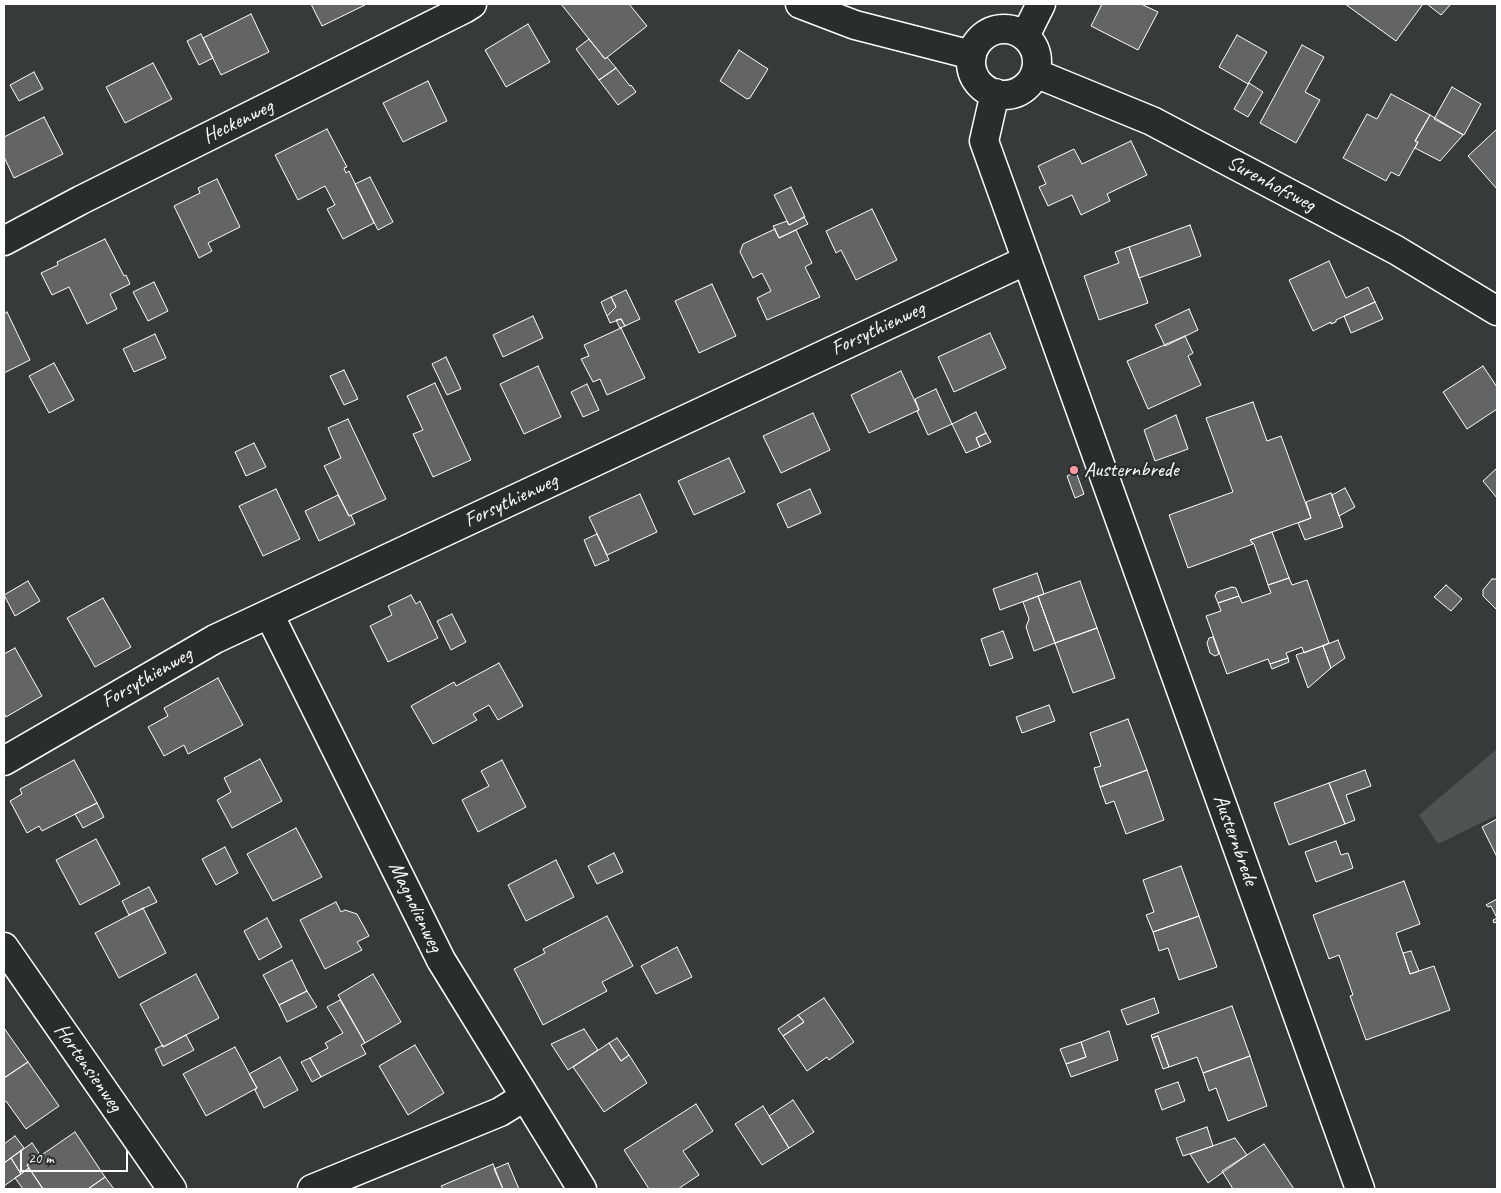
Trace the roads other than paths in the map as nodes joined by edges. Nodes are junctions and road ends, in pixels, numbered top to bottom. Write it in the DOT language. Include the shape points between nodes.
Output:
graph roads {
  1 [pos="472,4"];
  2 [pos="800,4"];
  3 [pos="1041,4"];
  4 [pos="1025,36"];
  5 [pos="972,55"];
  6 [pos="1035,73"];
  7 [pos="994,93"];
  8 [pos="4,241"];
  9 [pos="1027,260"];
  10 [pos="1497,312"];
  11 [pos="268,614"];
  12 [pos="4,761"];
  13 [pos="4,947"];
  14 [pos="524,1097"];
  15 [pos="172,1189"];
  16 [pos="312,1189"];
  17 [pos="582,1189"];
  18 [pos="1360,1189"];
  1 -- 8 [label="street, Heckenweg"];
  2 -- 5 [label="street" via="855,25"];
  3 -- 4 [label="street"];
  4 -- 5 [label="street" via="1010,29 993,31 979,40"];
  4 -- 6 [label="street" via="1034,46"];
  5 -- 7 [label="street" via="976,79"];
  6 -- 7 [label="street" via="1019,92 1007,95"];
  6 -- 10 [label="street, Surenhofsweg" via="1152,121 1396,250"];
  7 -- 9 [label="street, Austernbrede" via="984,141"];
  9 -- 11 [label="street, Forsythienweg"];
  9 -- 18 [label="street, Austernbrede"];
  11 -- 12 [label="street, Forsythienweg" via="215,639"];
  11 -- 14 [label="street, Magnolienweg" via="441,960"];
  13 -- 15 [label="street, Hortensienweg"];
  14 -- 16 [label="street" via="500,1112"];
  14 -- 17 [label="street, Magnolienweg"];
}
